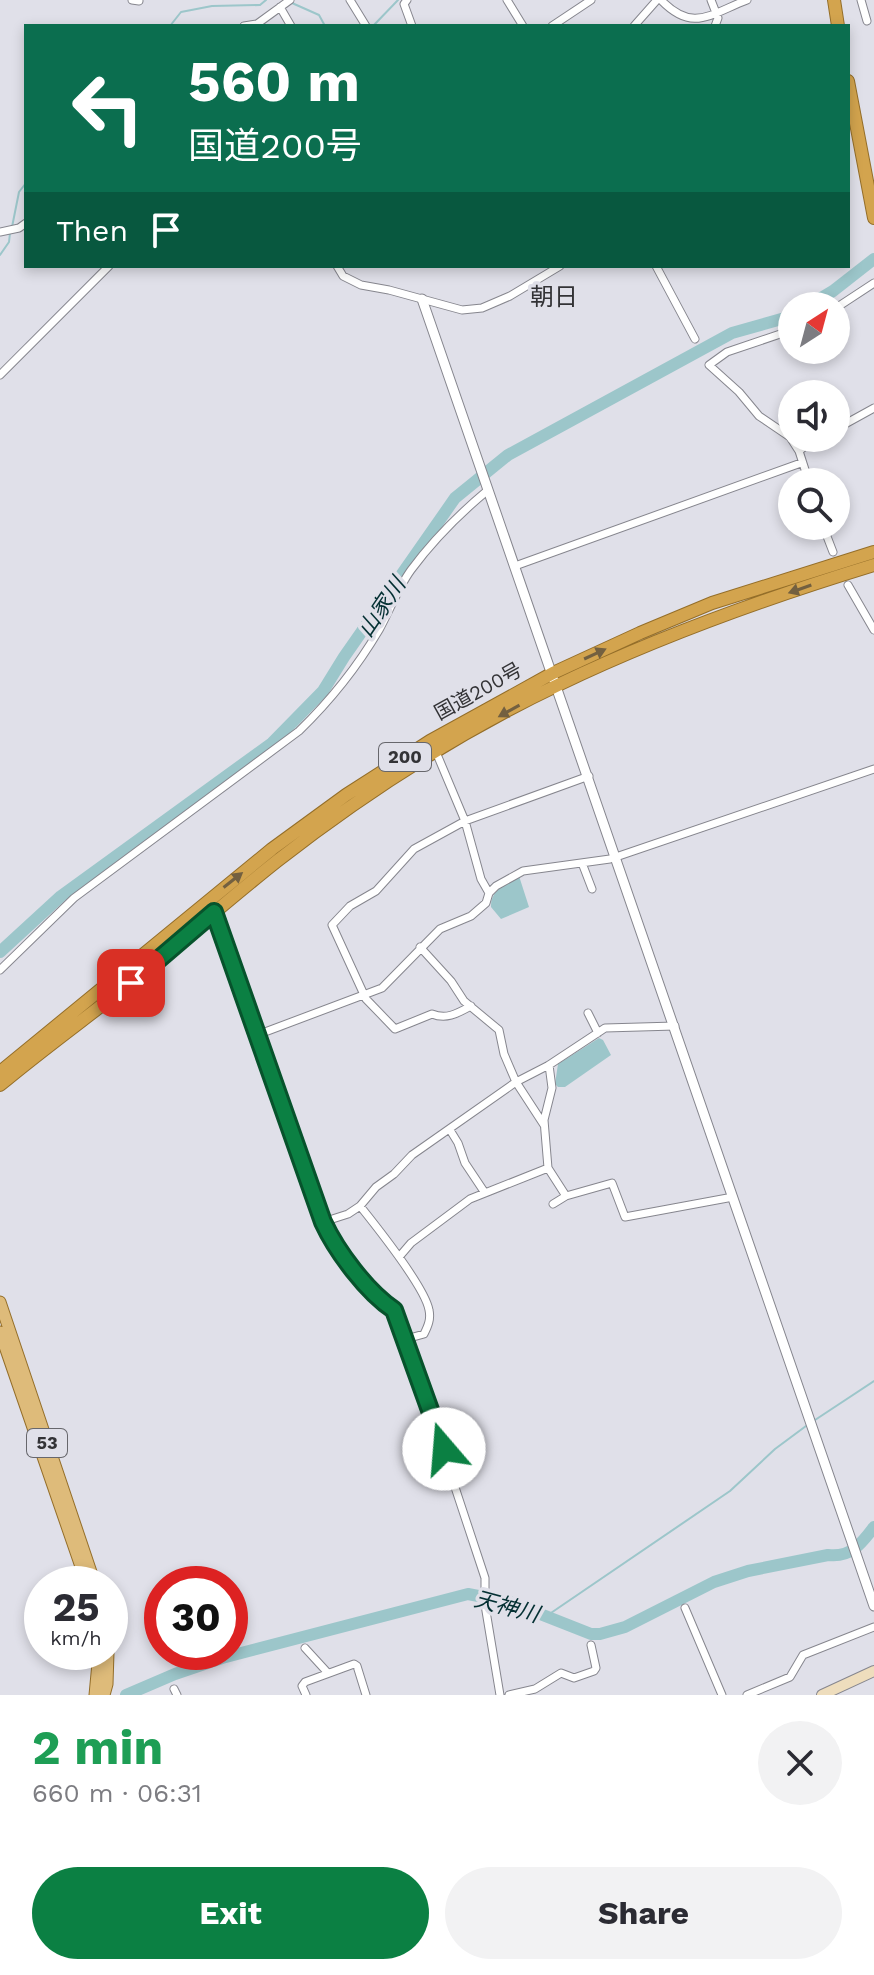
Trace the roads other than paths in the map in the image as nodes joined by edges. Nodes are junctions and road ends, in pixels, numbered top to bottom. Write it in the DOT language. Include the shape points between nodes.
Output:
graph roads {
  1 [pos="290,0"];
  2 [pos="350,0"];
  3 [pos="407,0"];
  4 [pos="507,0"];
  5 [pos="591,0"];
  6 [pos="659,0"];
  7 [pos="711,0"];
  8 [pos="747,0"];
  9 [pos="834,0"];
  10 [pos="861,0"];
  11 [pos="280,7"];
  12 [pos="717,12"];
  13 [pos="867,21"];
  14 [pos="257,24"];
  15 [pos="290,24"];
  16 [pos="365,24"];
  17 [pos="411,24"];
  18 [pos="522,24"];
  19 [pos="555,24"];
  20 [pos="636,24"];
  21 [pos="716,24"];
  22 [pos="838,24"];
  23 [pos="852,119"];
  24 [pos="874,218"];
  25 [pos="24,224"];
  26 [pos="0,232"];
  27 [pos="107,268"];
  28 [pos="338,268"];
  29 [pos="557,268"];
  30 [pos="657,268"];
  31 [pos="874,283"];
  32 [pos="422,299"];
  33 [pos="850,299"];
  34 [pos="778,335"];
  35 [pos="695,339"];
  36 [pos="0,375"];
  37 [pos="874,408"];
  38 [pos="850,421"];
  39 [pos="778,429"];
  40 [pos="799,452"];
  41 [pos="801,463"];
  42 [pos="803,468"];
  43 [pos="488,490"];
  44 [pos="828,540"];
  45 [pos="833,552"];
  46 [pos="874,552"];
  47 [pos="874,565"];
  48 [pos="515,566"];
  49 [pos="848,585"];
  50 [pos="874,630"];
  51 [pos="555,679"];
  52 [pos="436,752"];
  53 [pos="874,769"];
  54 [pos="589,776"];
  55 [pos="465,821"];
  56 [pos="616,857"];
  57 [pos="582,863"];
  58 [pos="592,889"];
  59 [pos="489,893"];
  60 [pos="214,912"];
  61 [pos="420,947"];
  62 [pos="0,970"];
  63 [pos="364,995"];
  64 [pos="471,1006"];
  65 [pos="588,1013"];
  66 [pos="675,1026"];
  67 [pos="598,1033"];
  68 [pos="257,1035"];
  69 [pos="549,1065"];
  70 [pos="0,1072"];
  71 [pos="516,1082"];
  72 [pos="0,1085"];
  73 [pos="545,1125"];
  74 [pos="450,1130"];
  75 [pos="548,1168"];
  76 [pos="485,1193"];
  77 [pos="566,1196"];
  78 [pos="733,1197"];
  79 [pos="553,1204"];
  80 [pos="360,1206"];
  81 [pos="323,1222"];
  82 [pos="399,1257"];
  83 [pos="0,1302"];
  84 [pos="0,1332"];
  85 [pos="406,1339"];
  86 [pos="81,1566"];
  87 [pos="89,1566"];
  88 [pos="874,1606"];
  89 [pos="685,1608"];
  90 [pos="874,1627"];
  91 [pos="591,1645"];
  92 [pos="305,1648"];
  93 [pos="100,1670"];
  94 [pos="107,1670"];
  95 [pos="874,1671"];
  96 [pos="327,1672"];
  97 [pos="101,1694"];
  98 [pos="306,1695"];
  99 [pos="366,1695"];
  100 [pos="500,1695"];
  101 [pos="509,1695"];
  102 [pos="722,1695"];
  103 [pos="747,1695"];
  104 [pos="822,1695"];
  1 -- 11 [label="street"];
  2 -- 16 [label="street"];
  3 -- 17 [label="street"];
  4 -- 18 [label="street"];
  5 -- 19 [label="street"];
  6 -- 12 [label="street" via="684,18"];
  6 -- 20 [label="street"];
  7 -- 12 [label="street"];
  8 -- 12 [label="street"];
  9 -- 22 [label="highway"];
  10 -- 13 [label="street"];
  11 -- 14 [label="street"];
  11 -- 15 [label="street"];
  12 -- 21 [label="street"];
  23 -- 24 [label="highway"];
  25 -- 26 [label="street"];
  27 -- 36 [label="street"];
  28 -- 32 [label="street" via="361,285"];
  29 -- 32 [label="street" via="482,308 462,310"];
  30 -- 35 [label="street"];
  31 -- 33 [label="street"];
  32 -- 43 [label="street"];
  34 -- 39 [label="street" via="727,352 709,365"];
  37 -- 38 [label="street"];
  40 -- 41 [label="street"];
  41 -- 42 [label="street"];
  41 -- 48 [label="street"];
  43 -- 48 [label="street"];
  43 -- 62 [label="street" via="444,528 409,573 335,696 299,731 74,898"];
  44 -- 45 [label="street"];
  51 -- 46 [label="highway, 国道200号 / 200, one-way" via="712,603"];
  47 -- 51 [label="highway, 国道200号 / 200, one-way"];
  48 -- 51 [label="street"];
  49 -- 50 [label="street"];
  51 -- 52 [label="highway, 国道200号 / 200, one-way"];
  51 -- 54 [label="street"];
  70 -- 51 [label="highway, 国道200号 / 200, one-way" via="205,902 346,795 430,741"];
  52 -- 55 [label="street"];
  52 -- 60 [label="highway, 国道200号 / 200" via="351,807"];
  53 -- 56 [label="street"];
  54 -- 55 [label="street"];
  54 -- 56 [label="street"];
  55 -- 59 [label="street"];
  55 -- 63 [label="street" via="414,849 376,891 350,906 332,925"];
  56 -- 57 [label="street"];
  56 -- 66 [label="street"];
  57 -- 58 [label="street"];
  57 -- 59 [label="street" via="523,871"];
  59 -- 61 [label="street" via="482,908 440,929"];
  60 -- 68 [label="street"];
  60 -- 72 [label="highway, 国道200号 / 200"];
  61 -- 63 [label="street" via="382,988"];
  61 -- 64 [label="street"];
  63 -- 64 [label="street" via="395,1029"];
  63 -- 68 [label="street"];
  64 -- 71 [label="street" via="499,1030"];
  65 -- 67 [label="street"];
  66 -- 67 [label="street" via="605,1028"];
  66 -- 78 [label="street"];
  67 -- 69 [label="street"];
  68 -- 81 [label="street"];
  69 -- 71 [label="street"];
  69 -- 73 [label="street" via="552,1088"];
  71 -- 73 [label="street"];
  71 -- 74 [label="street"];
  73 -- 75 [label="street"];
  74 -- 76 [label="street"];
  74 -- 80 [label="street" via="412,1155"];
  75 -- 76 [label="street"];
  75 -- 77 [label="street"];
  76 -- 82 [label="street" via="453,1209"];
  77 -- 78 [label="street" via="612,1183 625,1217"];
  77 -- 79 [label="street"];
  78 -- 88 [label="street"];
  80 -- 81 [label="street"];
  80 -- 82 [label="street"];
  81 -- 85 [label="street" via="347,1260 394,1310"];
  82 -- 85 [label="street" via="430,1315 424,1334"];
  83 -- 87 [label="main road, 53"];
  84 -- 86 [label="main road, 53"];
  85 -- 100 [label="street" via="485,1578"];
  89 -- 102 [label="street"];
  90 -- 103 [label="street" via="803,1655 790,1677"];
  91 -- 101 [label="street" via="594,1671 574,1678 561,1673 535,1689"];
  92 -- 96 [label="street"];
  93 -- 97 [label="main road"];
  94 -- 97 [label="main road"];
  95 -- 104 [label="main road"];
  96 -- 98 [label="street" via="305,1682"];
  96 -- 99 [label="street" via="354,1664"];
}
